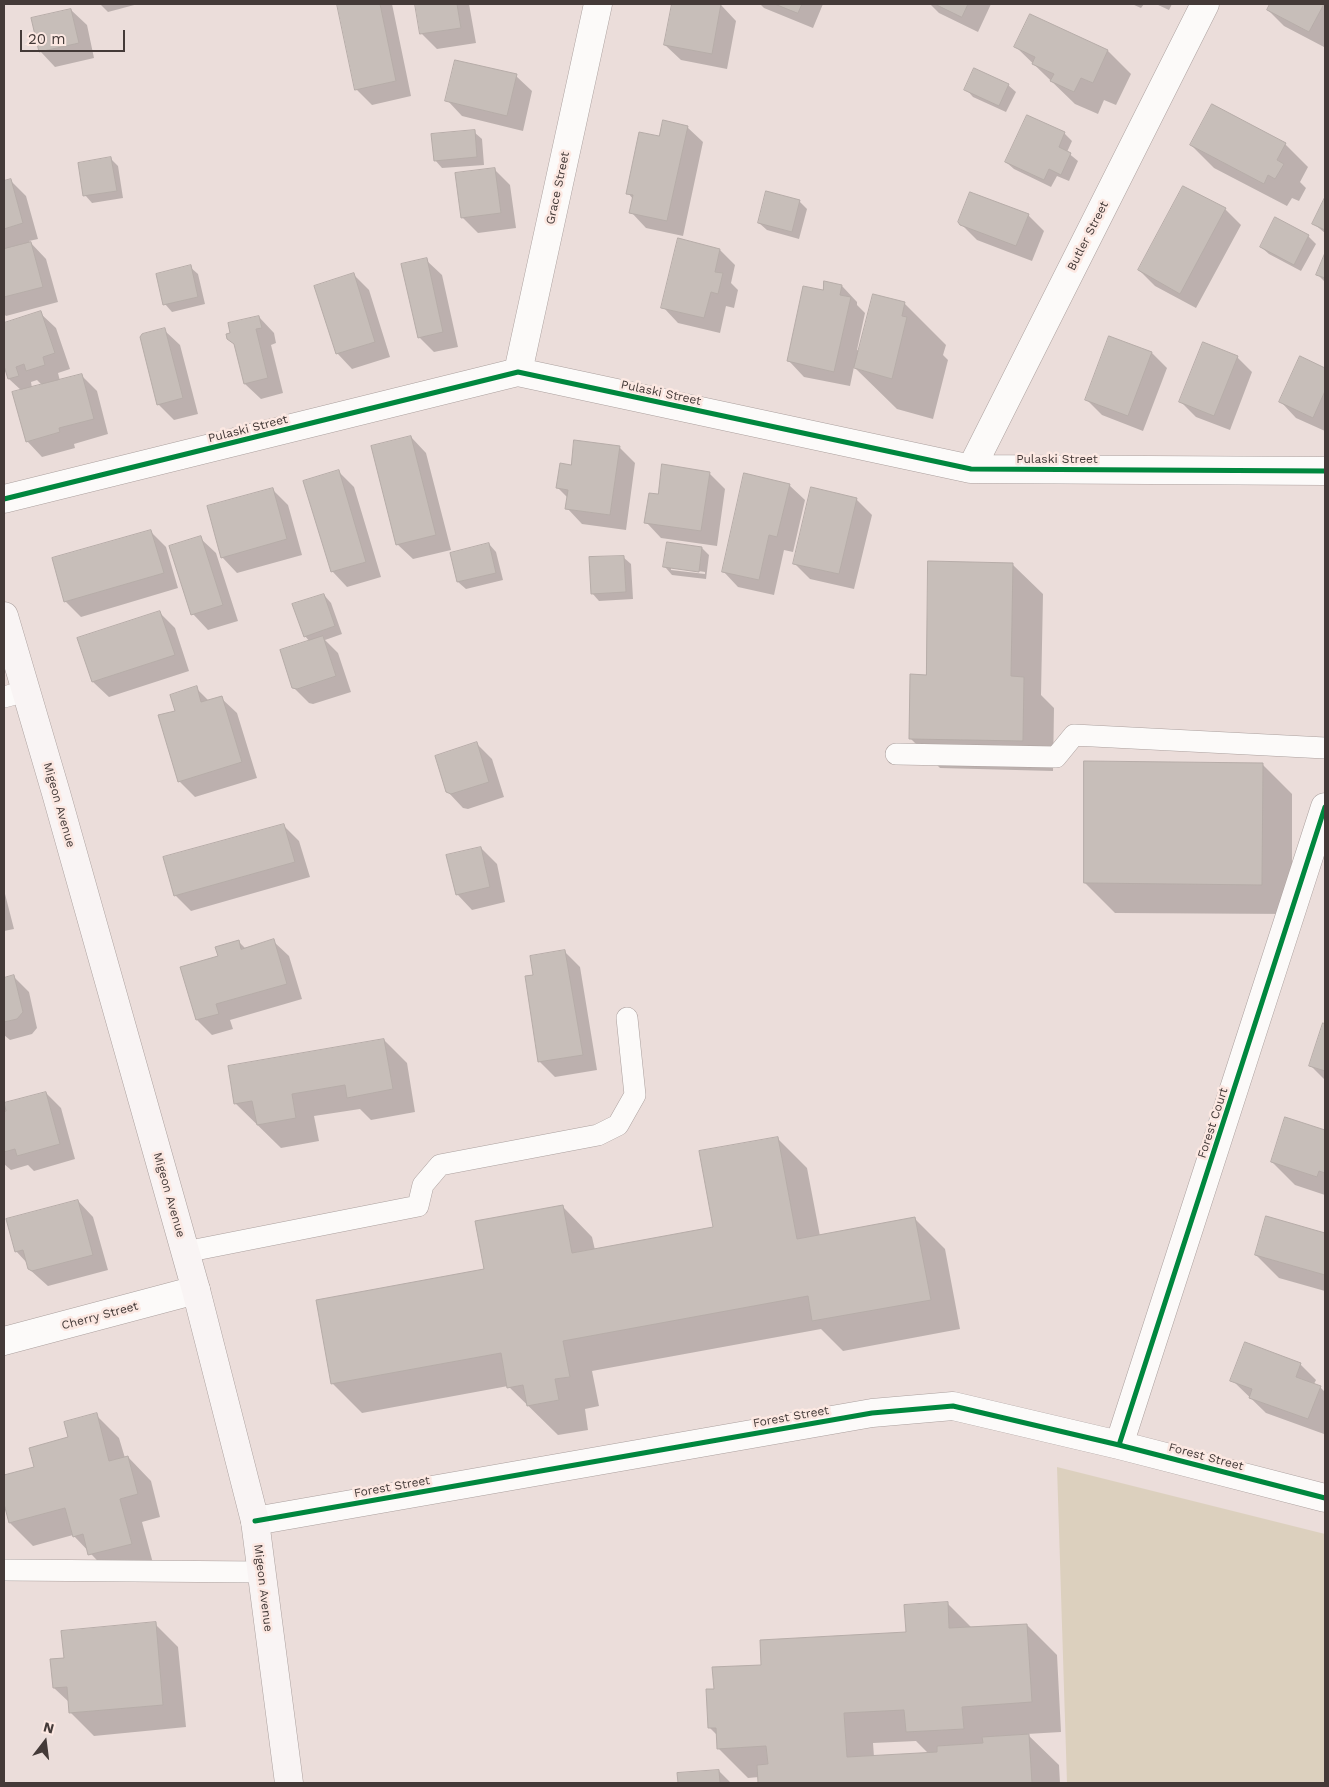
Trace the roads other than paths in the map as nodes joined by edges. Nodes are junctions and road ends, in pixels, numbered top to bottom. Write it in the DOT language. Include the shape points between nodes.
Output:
graph roads {
  1 [pos="598,4"];
  2 [pos="1205,4"];
  3 [pos="518,372"];
  4 [pos="971,469"];
  5 [pos="1325,471"];
  6 [pos="4,499"];
  7 [pos="4,616"];
  8 [pos="15,694"];
  9 [pos="1325,748"];
  10 [pos="896,754"];
  11 [pos="1325,807"];
  12 [pos="628,1018"];
  13 [pos="185,1252"];
  14 [pos="196,1290"];
  15 [pos="4,1341"];
  16 [pos="1119,1445"];
  17 [pos="1325,1498"];
  18 [pos="255,1521"];
  19 [pos="4,1570"];
  20 [pos="261,1572"];
  21 [pos="288,1783"];
  1 -- 3 [label="street, Grace Street"];
  2 -- 4 [label="street, Butler Street"];
  3 -- 4 [label="street, Pulaski Street"];
  3 -- 6 [label="street, Pulaski Street"];
  4 -- 5 [label="street, Pulaski Street"];
  7 -- 8 [label="main road, Migeon Avenue"];
  8 -- 13 [label="main road, Migeon Avenue"];
  9 -- 10 [label="lane" via="1074,735 1056,757"];
  11 -- 16 [label="street, Forest Court"];
  12 -- 13 [label="lane" via="635,1095 618,1125 598,1135 440,1165 423,1185 418,1206"];
  13 -- 14 [label="main road, Migeon Avenue"];
  14 -- 15 [label="street, Cherry Street"];
  14 -- 18 [label="main road, Migeon Avenue"];
  16 -- 17 [label="street, Forest Street"];
  16 -- 18 [label="street, Forest Street" via="953,1406 872,1412"];
  18 -- 20 [label="main road, Migeon Avenue"];
  19 -- 20 [label="lane"];
  20 -- 21 [label="main road, Migeon Avenue"];
}
